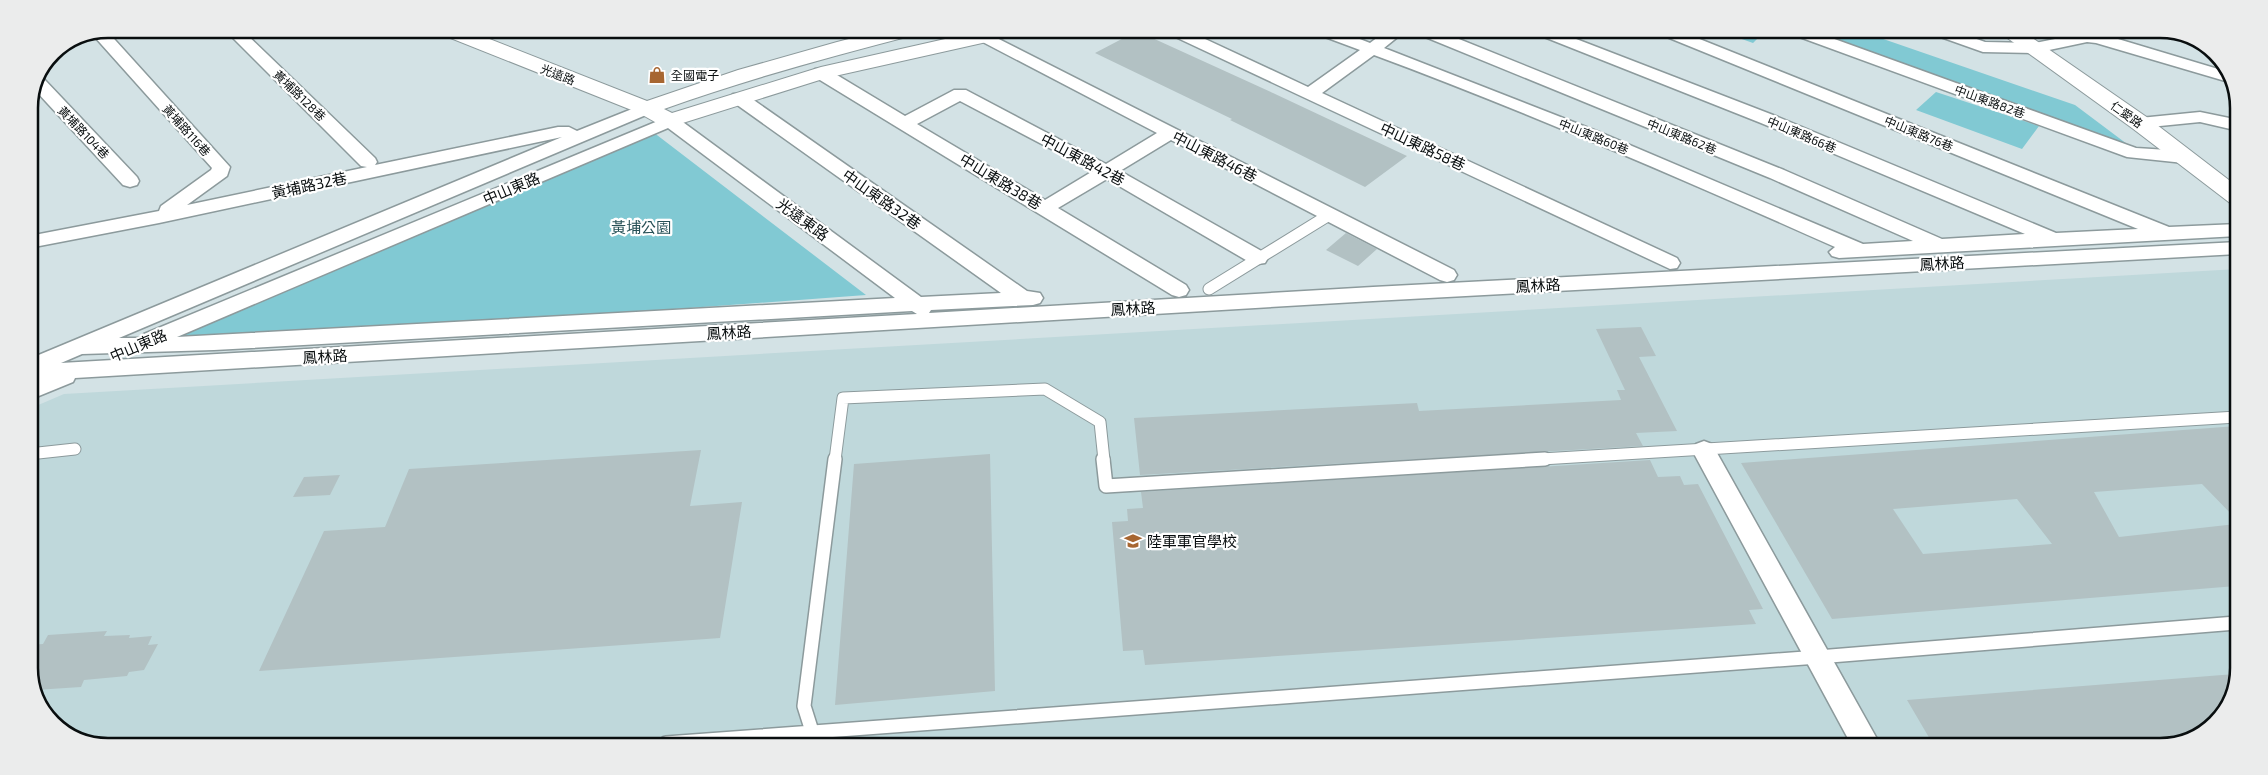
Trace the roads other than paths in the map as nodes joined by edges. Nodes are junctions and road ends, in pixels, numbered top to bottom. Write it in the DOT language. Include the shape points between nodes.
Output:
graph roads {
  1 [pos="105,38"];
  2 [pos="241,38"];
  3 [pos="468,38"];
  4 [pos="880,38"];
  5 [pos="974,38"];
  6 [pos="987,38"];
  7 [pos="1190,38"];
  8 [pos="1342,38"];
  9 [pos="1387,38"];
  10 [pos="1441,38"];
  11 [pos="1561,38"];
  12 [pos="1683,38"];
  13 [pos="1817,38"];
  14 [pos="1958,38"];
  15 [pos="2022,38"];
  16 [pos="2082,38"];
  17 [pos="2098,38"];
  18 [pos="2035,48"];
  19 [pos="1372,49"];
  20 [pos="821,73"];
  21 [pos="2223,76"];
  22 [pos="41,87"];
  23 [pos="1310,93"];
  24 [pos="740,98"];
  25 [pos="647,108"];
  26 [pos="670,121"];
  27 [pos="904,123"];
  28 [pos="2140,123"];
  29 [pos="2230,123"];
  30 [pos="590,132"];
  31 [pos="1170,133"];
  32 [pos="2184,157"];
  33 [pos="368,162"];
  34 [pos="1106,171"];
  35 [pos="130,181"];
  36 [pos="2230,192"];
  37 [pos="1045,208"];
  38 [pos="1329,215"];
  39 [pos="159,217"];
  40 [pos="2230,230"];
  41 [pos="2170,234"];
  42 [pos="38,240"];
  43 [pos="2057,241"];
  44 [pos="1939,245"];
  45 [pos="2230,248"];
  46 [pos="1862,251"];
  47 [pos="1258,258"];
  48 [pos="1670,263"];
  49 [pos="1448,275"];
  50 [pos="1209,288"];
  51 [pos="1179,290"];
  52 [pos="1024,299"];
  53 [pos="919,304"];
  54 [pos="933,320"];
  55 [pos="141,344"];
  56 [pos="83,347"];
  57 [pos="38,364"];
  58 [pos="80,370"];
  59 [pos="38,372"];
  60 [pos="38,388"];
  61 [pos="2230,417"];
  62 [pos="74,449"];
  63 [pos="1704,450"];
  64 [pos="38,453"];
  65 [pos="2230,623"];
  66 [pos="1818,657"];
  67 [pos="814,738"];
  68 [pos="1863,738"];
  1 -- 39 [label="street, 黃埔路116巷" via="221,167 213,179"];
  2 -- 33 [label="street, 黃埔路128巷"];
  3 -- 25 [label="main road, 光遠路"];
  4 -- 25 [label="main road, 中山東路" via="701,88"];
  5 -- 20 [label="main road, 中山東路"];
  6 -- 31 [label="street, 中山東路46巷"];
  7 -- 23 [label="street, 中山東路58巷"];
  8 -- 19 [label="street, 中山東路60巷"];
  9 -- 19 [label="street"];
  10 -- 44 [label="street, 中山東路62巷" via="1777,174"];
  11 -- 43 [label="street, 中山東路66巷" via="1767,119"];
  12 -- 41 [label="street, 中山東路76巷"];
  13 -- 32 [label="street, 中山東路82巷" via="2133,153"];
  14 -- 18 [label="street" via="1983,47"];
  15 -- 18 [label="main road, 仁愛路"];
  16 -- 18 [label="street"];
  17 -- 21 [label="street"];
  18 -- 28 [label="main road, 仁愛路"];
  19 -- 23 [label="street"];
  19 -- 46 [label="street, 中山東路60巷" via="1434,70"];
  20 -- 24 [label="main road, 中山東路"];
  20 -- 27 [label="street, 中山東路38巷"];
  22 -- 35 [label="street, 黃埔路104巷"];
  23 -- 48 [label="street, 中山東路58巷"];
  24 -- 26 [label="main road, 中山東路"];
  24 -- 52 [label="street, 中山東路32巷"];
  25 -- 26 [label="main road, 光遠路"];
  25 -- 30 [label="street, 中山東路"];
  26 -- 53 [label="street, 光遠東路"];
  26 -- 55 [label="street, 中山東路"];
  27 -- 34 [label="street, 中山東路42巷" via="960,94"];
  27 -- 37 [label="street, 中山東路38巷"];
  28 -- 29 [label="street" via="2200,117"];
  28 -- 32 [label="main road, 仁愛路"];
  30 -- 39 [label="street, 黃埔路32巷" via="558,132"];
  30 -- 56 [label="street, 中山東路"];
  31 -- 34 [label="street"];
  31 -- 38 [label="street, 中山東路46巷"];
  32 -- 36 [label="main road, 仁愛路"];
  34 -- 37 [label="street"];
  34 -- 47 [label="street, 中山東路42巷"];
  37 -- 51 [label="street, 中山東路38巷"];
  38 -- 47 [label="lane"];
  38 -- 49 [label="street, 中山東路46巷"];
  39 -- 42 [label="street, 黃埔路32巷"];
  40 -- 41 [label="street, 鳳林路"];
  41 -- 43 [label="street, 鳳林路"];
  43 -- 44 [label="street, 鳳林路"];
  44 -- 46 [label="street, 鳳林路"];
  45 -- 54 [label="street, 鳳林路"];
  46 -- 48 [label="street, 鳳林路"];
  47 -- 50 [label="lane"];
  48 -- 49 [label="street, 鳳林路"];
  49 -- 50 [label="street, 鳳林路"];
  50 -- 51 [label="street, 鳳林路"];
  51 -- 52 [label="street, 鳳林路"];
  52 -- 53 [label="street, 鳳林路"];
  53 -- 54 [label="street, 光遠東路"];
  53 -- 55 [label="street, 鳳林路"];
  54 -- 58 [label="street, 鳳林路"];
  55 -- 56 [label="street, 鳳林路"];
  55 -- 58 [label="street, 中山東路"];
  56 -- 57 [label="street, 中山東路"];
  58 -- 59 [label="street, 鳳林路"];
  58 -- 60 [label="street, 中山東路"];
  61 -- 63 [label="lane"];
  62 -- 64 [label="lane"];
  63 -- 66 [label="street"];
  63 -- 67 [label="lane" via="1106,486 1100,422 1045,389 842,398 804,706"];
  65 -- 66 [label="lane"];
  66 -- 67 [label="lane"];
  66 -- 68 [label="street"];
}
